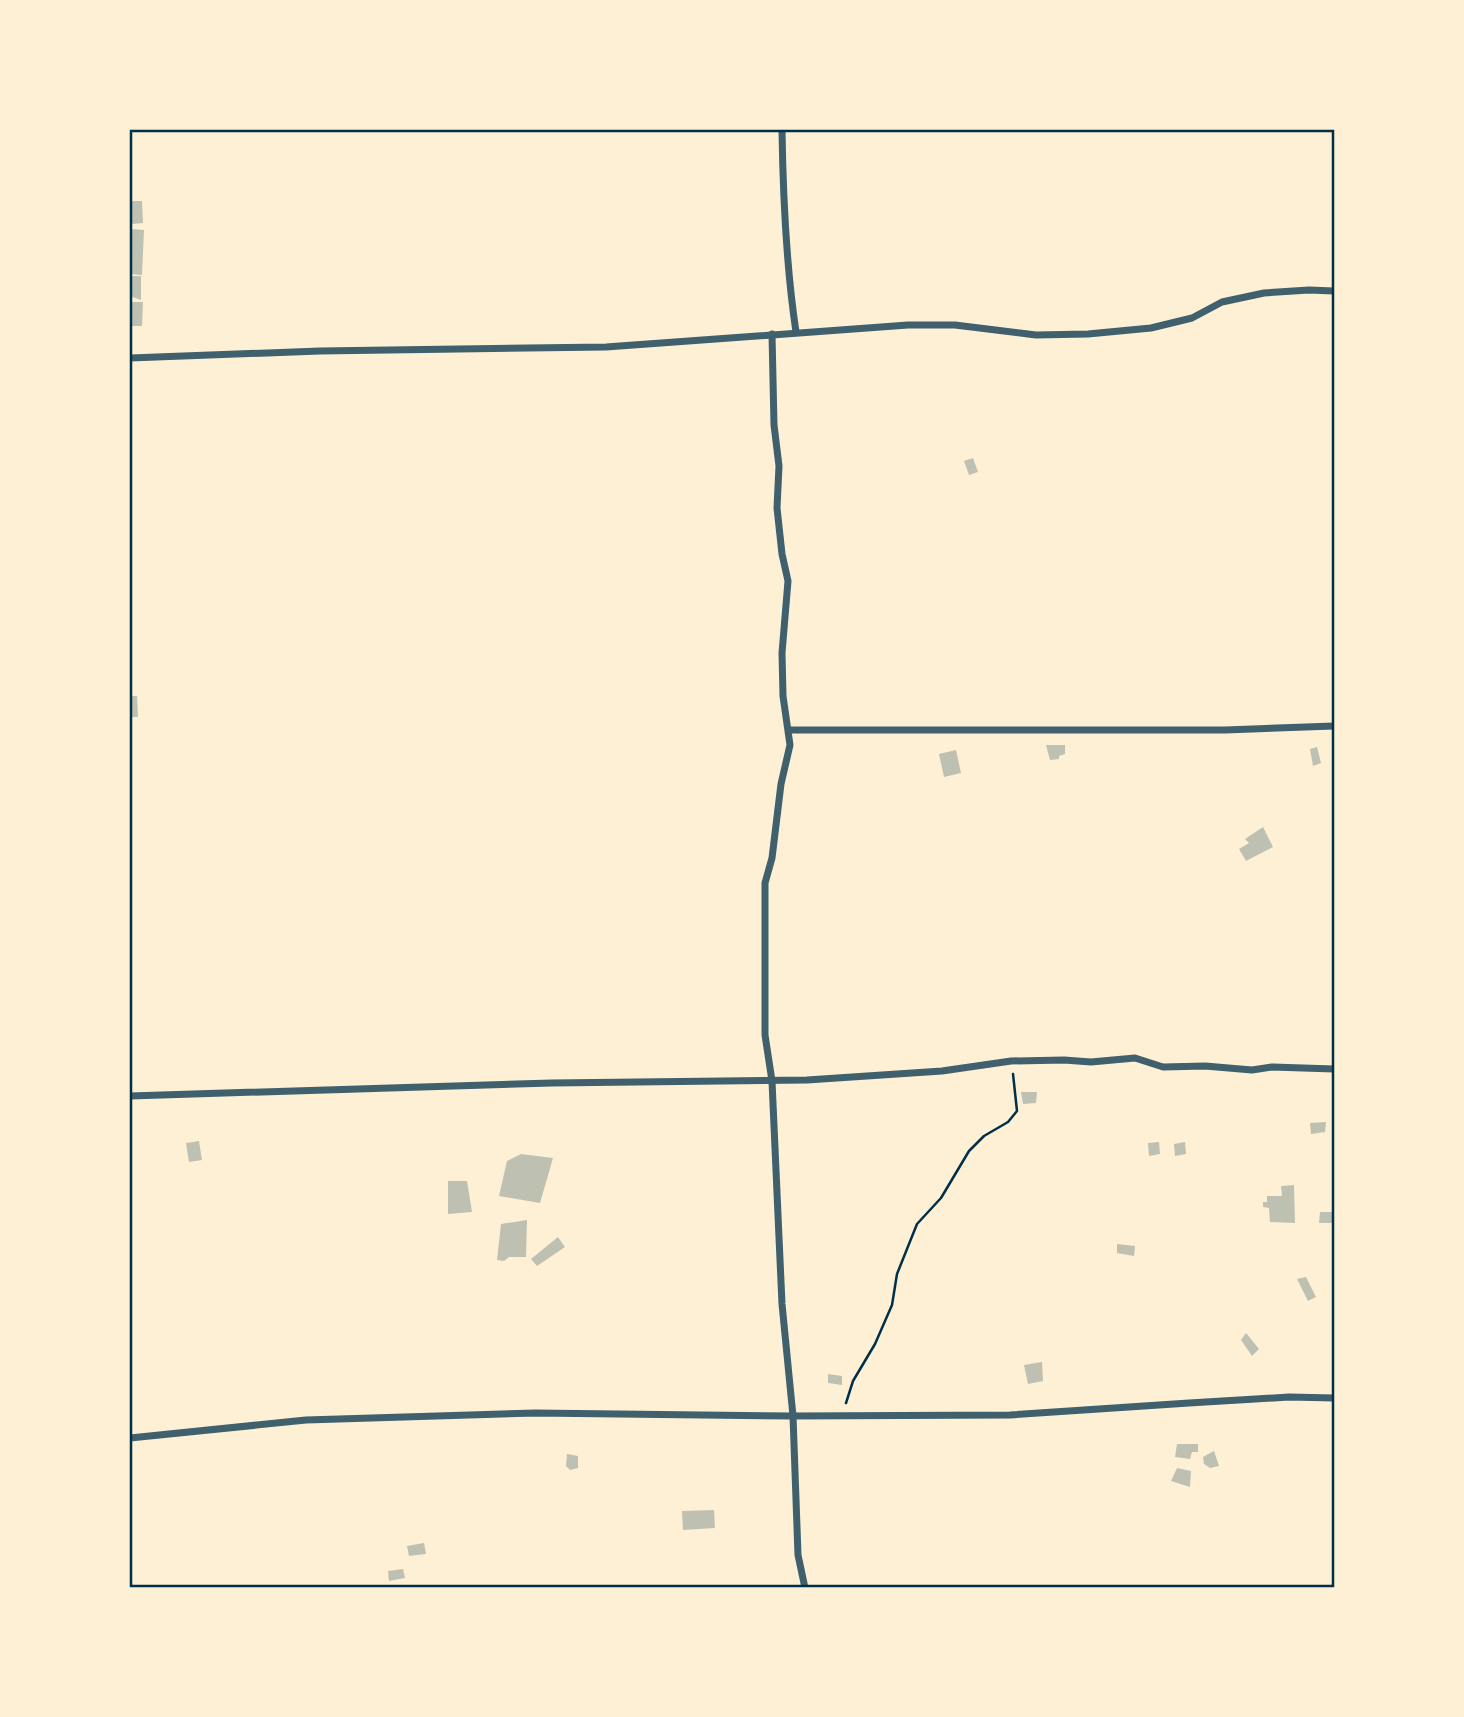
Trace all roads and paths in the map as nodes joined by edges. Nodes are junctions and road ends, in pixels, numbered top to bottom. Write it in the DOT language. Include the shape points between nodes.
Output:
graph roads {
  1 [pos="782,130"];
  2 [pos="1335,292"];
  3 [pos="796,332"];
  4 [pos="772,334"];
  5 [pos="130,358"];
  6 [pos="1335,726"];
  7 [pos="789,730"];
  8 [pos="1011,1061"];
  9 [pos="1335,1069"];
  10 [pos="772,1081"];
  11 [pos="130,1096"];
  12 [pos="1335,1398"];
  13 [pos="793,1416"];
  14 [pos="844,1416"];
  15 [pos="130,1438"];
  16 [pos="805,1587"];
  1 -- 3 [label="street" via="782,191"];
  2 -- 3 [label="street" via="1264,293 1222,302 1192,317 1151,328 1088,334 1036,335 955,325"];
  3 -- 4 [label="street"];
  4 -- 5 [label="street" via="606,347"];
  4 -- 7 [label="street" via="777,508 788,581 782,653"];
  6 -- 7 [label="street"];
  7 -- 10 [label="street" via="765,883 765,1035"];
  8 -- 9 [label="street" via="1135,1058 1163,1068"];
  8 -- 10 [label="street" via="942,1071"];
  8 -- 14 [label="path" via="1017,1111 969,1151 941,1198 917,1224 897,1274 891,1305 853,1381"];
  10 -- 11 [label="street"];
  10 -- 13 [label="street" via="782,1304"];
  12 -- 14 [label="street" via="1010,1415"];
  13 -- 14 [label="street"];
  13 -- 15 [label="street" via="536,1413 306,1420"];
  13 -- 16 [label="street" via="798,1555"];
}
